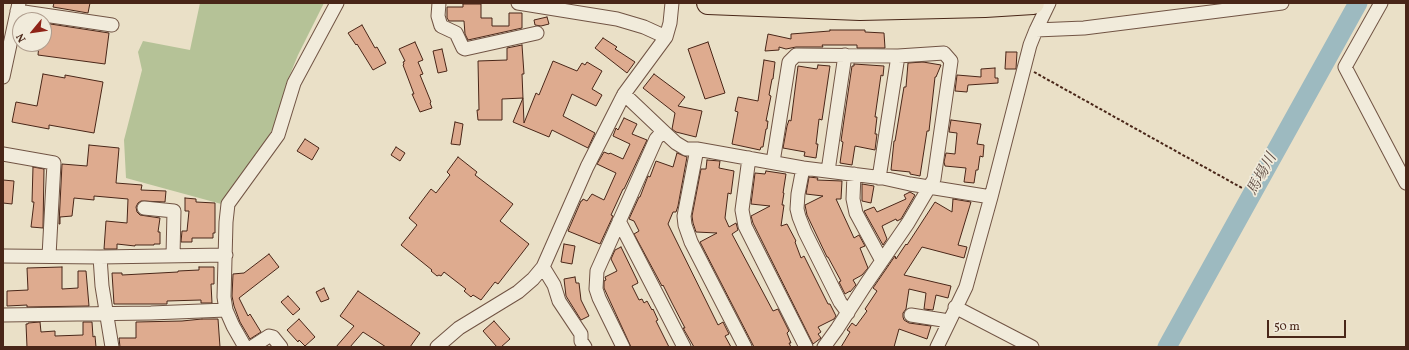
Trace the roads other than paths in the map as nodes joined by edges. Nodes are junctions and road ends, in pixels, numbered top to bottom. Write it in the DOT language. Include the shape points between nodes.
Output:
graph roads {
  1 [pos="337,3"];
  2 [pos="439,3"];
  3 [pos="518,3"];
  4 [pos="672,3"];
  5 [pos="708,3"];
  6 [pos="1033,3"];
  7 [pos="1049,3"];
  8 [pos="1282,3"];
  9 [pos="1381,3"];
  10 [pos="18,7"];
  11 [pos="112,25"];
  12 [pos="1036,30"];
  13 [pos="537,33"];
  14 [pos="666,37"];
  15 [pos="845,56"];
  16 [pos="898,56"];
  17 [pos="3,77"];
  18 [pos="624,94"];
  19 [pos="663,132"];
  20 [pos="697,149"];
  21 [pos="3,154"];
  22 [pos="748,158"];
  23 [pos="773,162"];
  24 [pos="803,168"];
  25 [pos="828,171"];
  26 [pos="854,174"];
  27 [pos="880,178"];
  28 [pos="1406,183"];
  29 [pos="930,186"];
  30 [pos="991,197"];
  31 [pos="144,208"];
  32 [pos="619,221"];
  33 [pos="226,254"];
  34 [pos="3,256"];
  35 [pos="49,256"];
  36 [pos="173,256"];
  37 [pos="100,257"];
  38 [pos="882,262"];
  39 [pos="544,267"];
  40 [pos="955,307"];
  41 [pos="226,310"];
  42 [pos="848,312"];
  43 [pos="108,314"];
  44 [pos="3,315"];
  45 [pos="911,315"];
  46 [pos="949,321"];
  47 [pos="112,347"];
  48 [pos="245,347"];
  49 [pos="252,347"];
  50 [pos="280,347"];
  51 [pos="437,347"];
  52 [pos="585,347"];
  53 [pos="623,347"];
  54 [pos="684,347"];
  55 [pos="745,347"];
  56 [pos="806,347"];
  57 [pos="824,347"];
  58 [pos="937,347"];
  59 [pos="1032,347"];
  1 -- 33 [label="street" via="294,83 278,135 228,204"];
  2 -- 13 [label="street" via="438,16 441,26 456,33 465,49"];
  3 -- 14 [label="street" via="617,19"];
  4 -- 14 [label="street"];
  5 -- 6 [label="highway" via="860,9"];
  7 -- 12 [label="street"];
  8 -- 12 [label="street" via="1084,28"];
  9 -- 28 [label="street" via="1345,67"];
  10 -- 11 [label="street"];
  10 -- 17 [label="street"];
  12 -- 30 [label="street"];
  14 -- 18 [label="street"];
  15 -- 16 [label="street"];
  15 -- 23 [label="street" via="796,55 789,62"];
  15 -- 25 [label="street"];
  16 -- 27 [label="street"];
  16 -- 29 [label="street" via="944,54 951,61 934,179"];
  18 -- 19 [label="street"];
  18 -- 39 [label="street" via="587,168"];
  19 -- 20 [label="street" via="686,149"];
  19 -- 32 [label="street" via="656,139"];
  20 -- 22 [label="street"];
  20 -- 55 [label="street" via="684,216 686,230"];
  21 -- 35 [label="street" via="54,163"];
  22 -- 23 [label="street"];
  22 -- 56 [label="street" via="742,210 745,226"];
  23 -- 24 [label="street"];
  24 -- 25 [label="street"];
  24 -- 42 [label="street" via="798,194 799,217 840,302"];
  25 -- 26 [label="street"];
  26 -- 27 [label="street"];
  26 -- 38 [label="street" via="853,199 856,213"];
  27 -- 29 [label="street"];
  29 -- 30 [label="street"];
  29 -- 38 [label="street"];
  30 -- 40 [label="street" via="966,287"];
  31 -- 36 [label="street" via="174,211"];
  32 -- 53 [label="street" via="597,271 596,289"];
  32 -- 54 [label="street"];
  33 -- 36 [label="street"];
  33 -- 41 [label="street"];
  34 -- 35 [label="street"];
  35 -- 37 [label="street"];
  36 -- 37 [label="street"];
  37 -- 43 [label="street" via="102,286"];
  38 -- 42 [label="street"];
  39 -- 51 [label="street" via="518,292 460,328"];
  39 -- 52 [label="street" via="554,285 558,301 580,330"];
  40 -- 46 [label="street"];
  40 -- 59 [label="street"];
  41 -- 43 [label="street"];
  41 -- 48 [label="street"];
  42 -- 57 [label="street"];
  43 -- 44 [label="street"];
  43 -- 47 [label="street"];
  45 -- 46 [label="street"];
  46 -- 58 [label="street"];
  49 -- 50 [label="street" via="269,336 273,337"];
}
